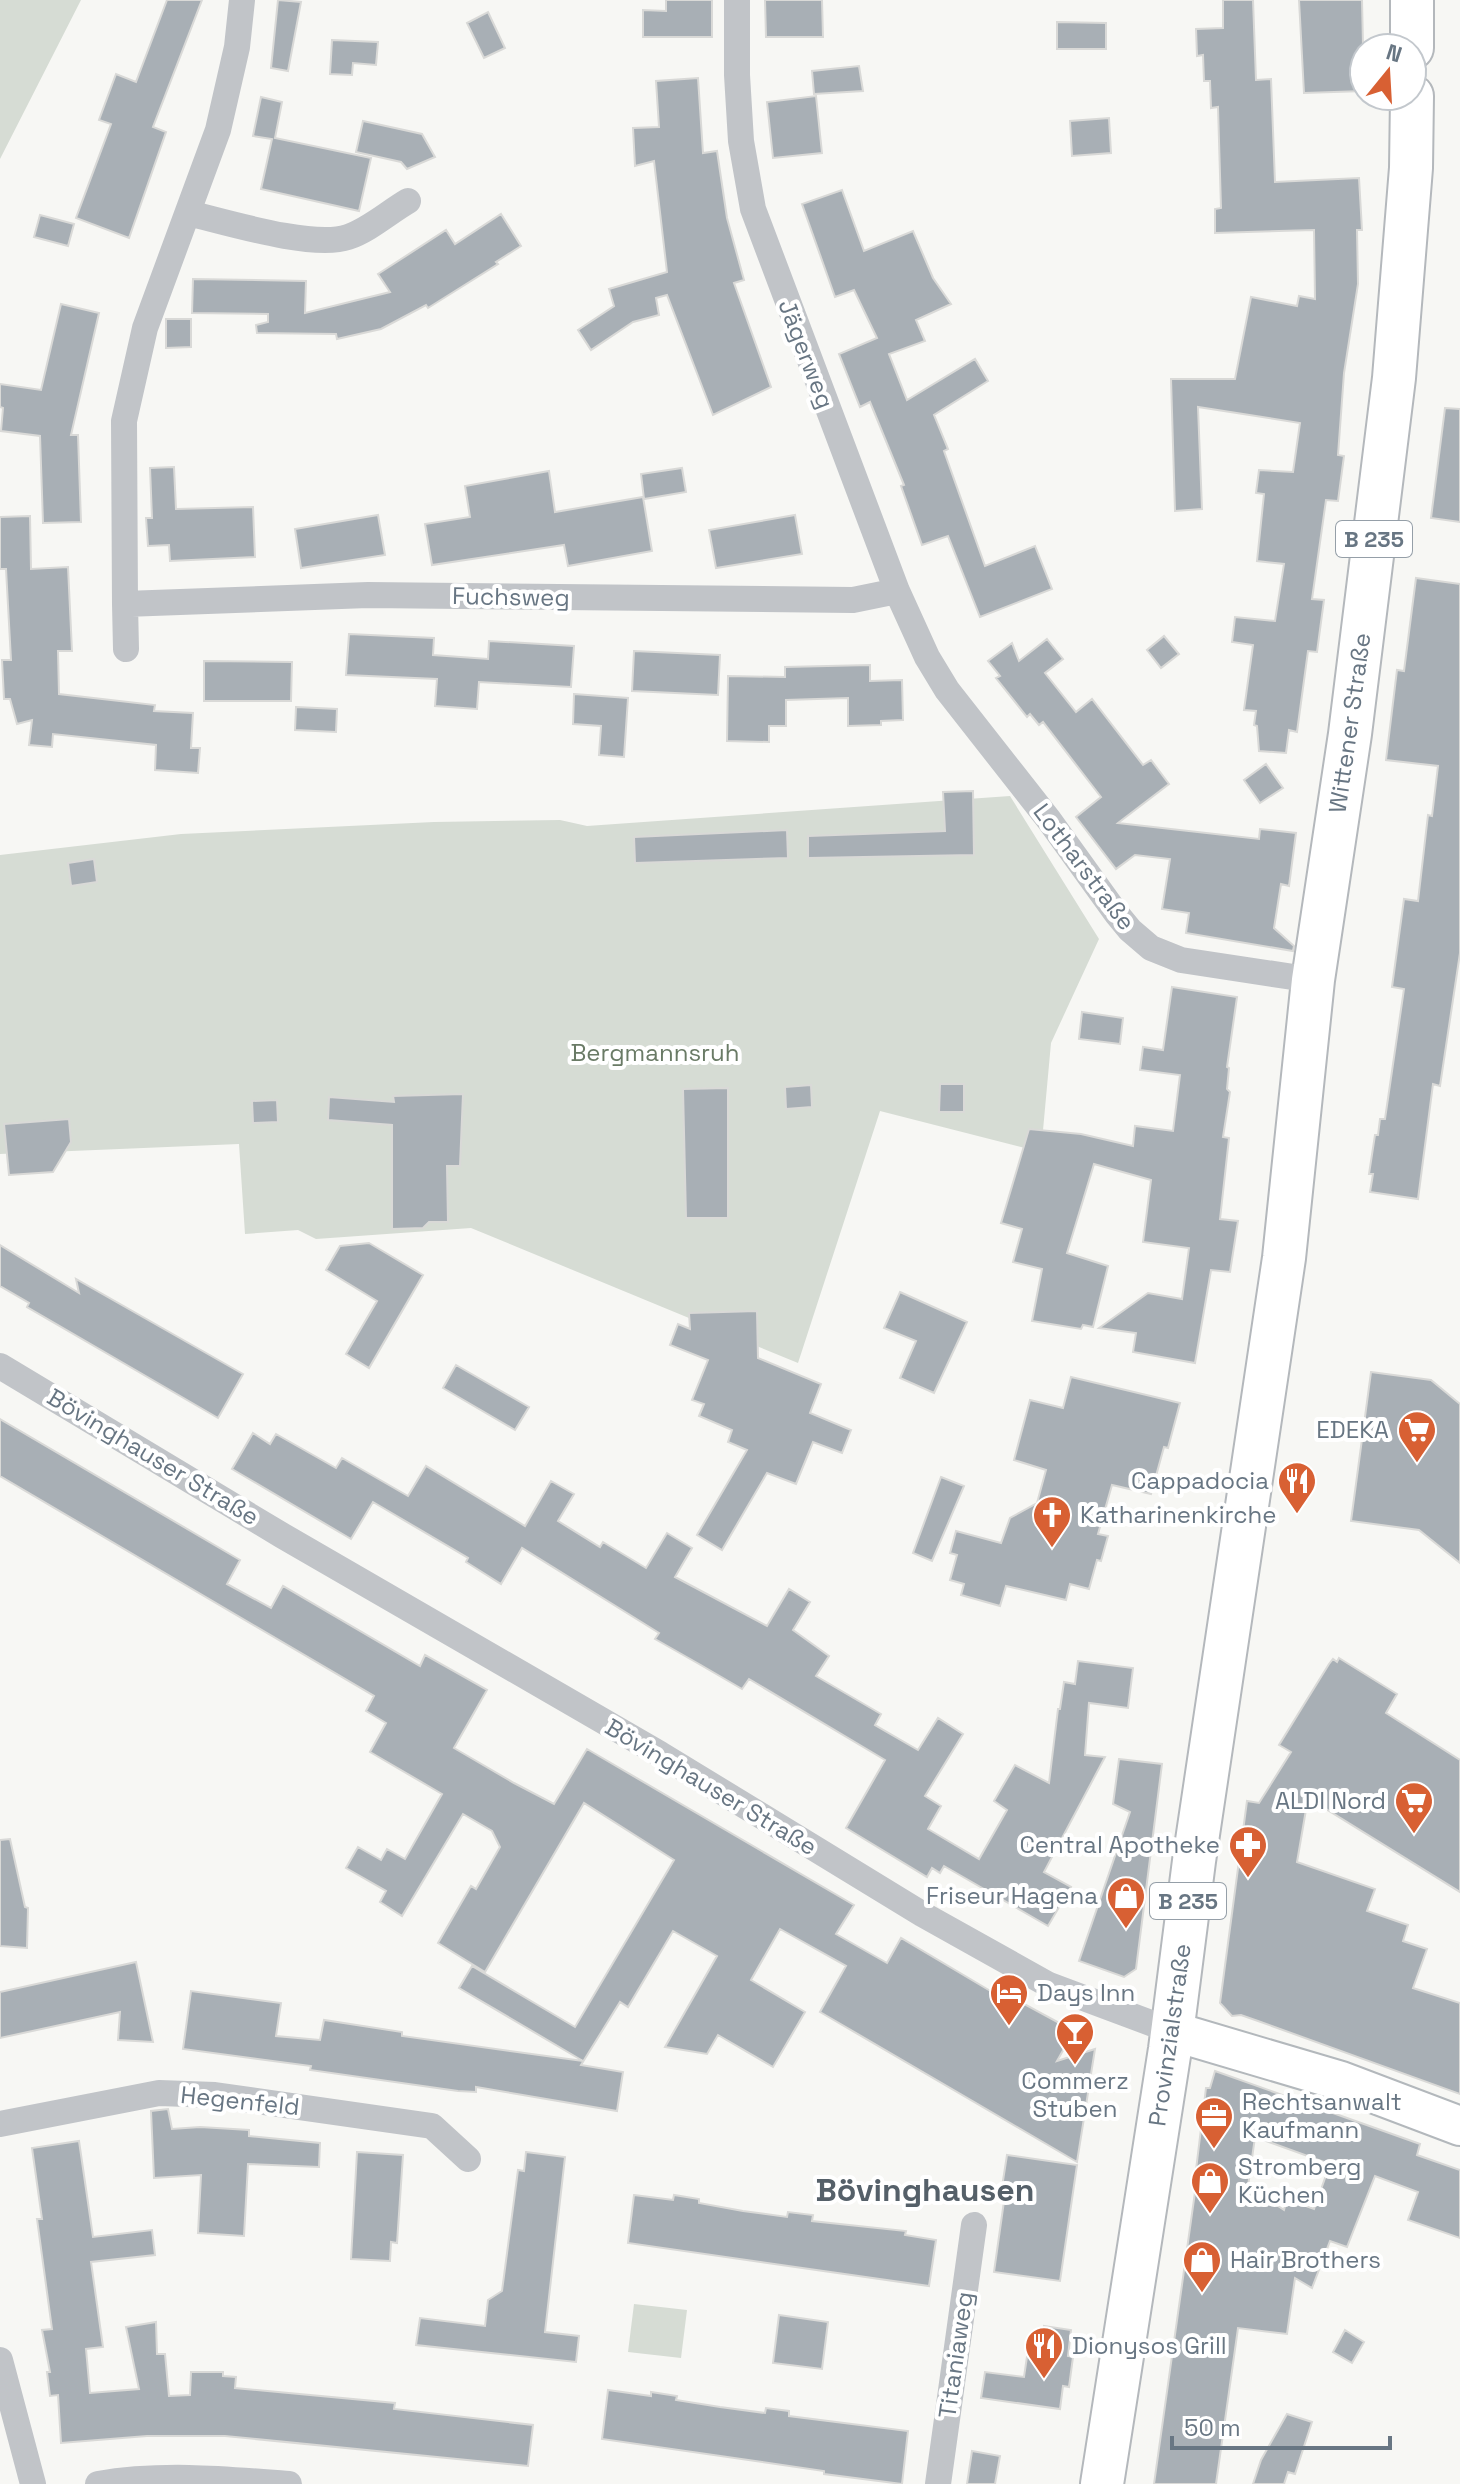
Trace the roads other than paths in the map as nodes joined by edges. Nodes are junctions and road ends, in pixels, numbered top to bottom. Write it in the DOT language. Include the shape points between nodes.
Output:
graph roads {
  1 [pos="242,0"];
  2 [pos="737,0"];
  3 [pos="1412,0"];
  4 [pos="1412,32"];
  5 [pos="1412,112"];
  6 [pos="408,201"];
  7 [pos="188,213"];
  8 [pos="897,591"];
  9 [pos="125,604"];
  10 [pos="126,649"];
  11 [pos="947,690"];
  12 [pos="1313,980"];
  13 [pos="1270,1348"];
  14 [pos="0,1366"];
  15 [pos="1172,2031"];
  16 [pos="0,2124"];
  17 [pos="1460,2126"];
  18 [pos="468,2159"];
  19 [pos="974,2225"];
  20 [pos="0,2360"];
  21 [pos="33,2484"];
  22 [pos="98,2484"];
  23 [pos="289,2484"];
  24 [pos="938,2484"];
  25 [pos="1102,2484"];
  1 -- 7 [label="street" via="218,130"];
  2 -- 8 [label="street, Jägerweg" via="741,141 753,209"];
  3 -- 4 [label="main road"];
  5 -- 12 [label="main road, Wittener Straße / B 235" via="1394,378"];
  6 -- 7 [label="street" via="348,237 312,239"];
  7 -- 9 [label="street" via="145,328 124,421"];
  8 -- 9 [label="street, Fuchsweg" via="853,600 368,595"];
  8 -- 11 [label="street, Jägerweg"];
  9 -- 10 [label="street"];
  11 -- 12 [label="street, Lotharstraße" via="1116,913 1151,948 1181,960"];
  12 -- 13 [label="main road, Wittener Straße / B 235" via="1294,1181"];
  13 -- 15 [label="main road, Provinzialstraße / B 235"];
  14 -- 15 [label="street, Bövinghauser Straße" via="922,1914 1049,1985"];
  15 -- 17 [label="main road, Bövinghauser Straße" via="1341,2081"];
  15 -- 25 [label="main road, Provinzialstraße / B 235"];
  16 -- 18 [label="street, Hegenfeld" via="159,2093 215,2095 432,2126"];
  19 -- 24 [label="street, Titaniaweg"];
  20 -- 21 [label="street"];
  22 -- 23 [label="street" via="205,2477"];
}
